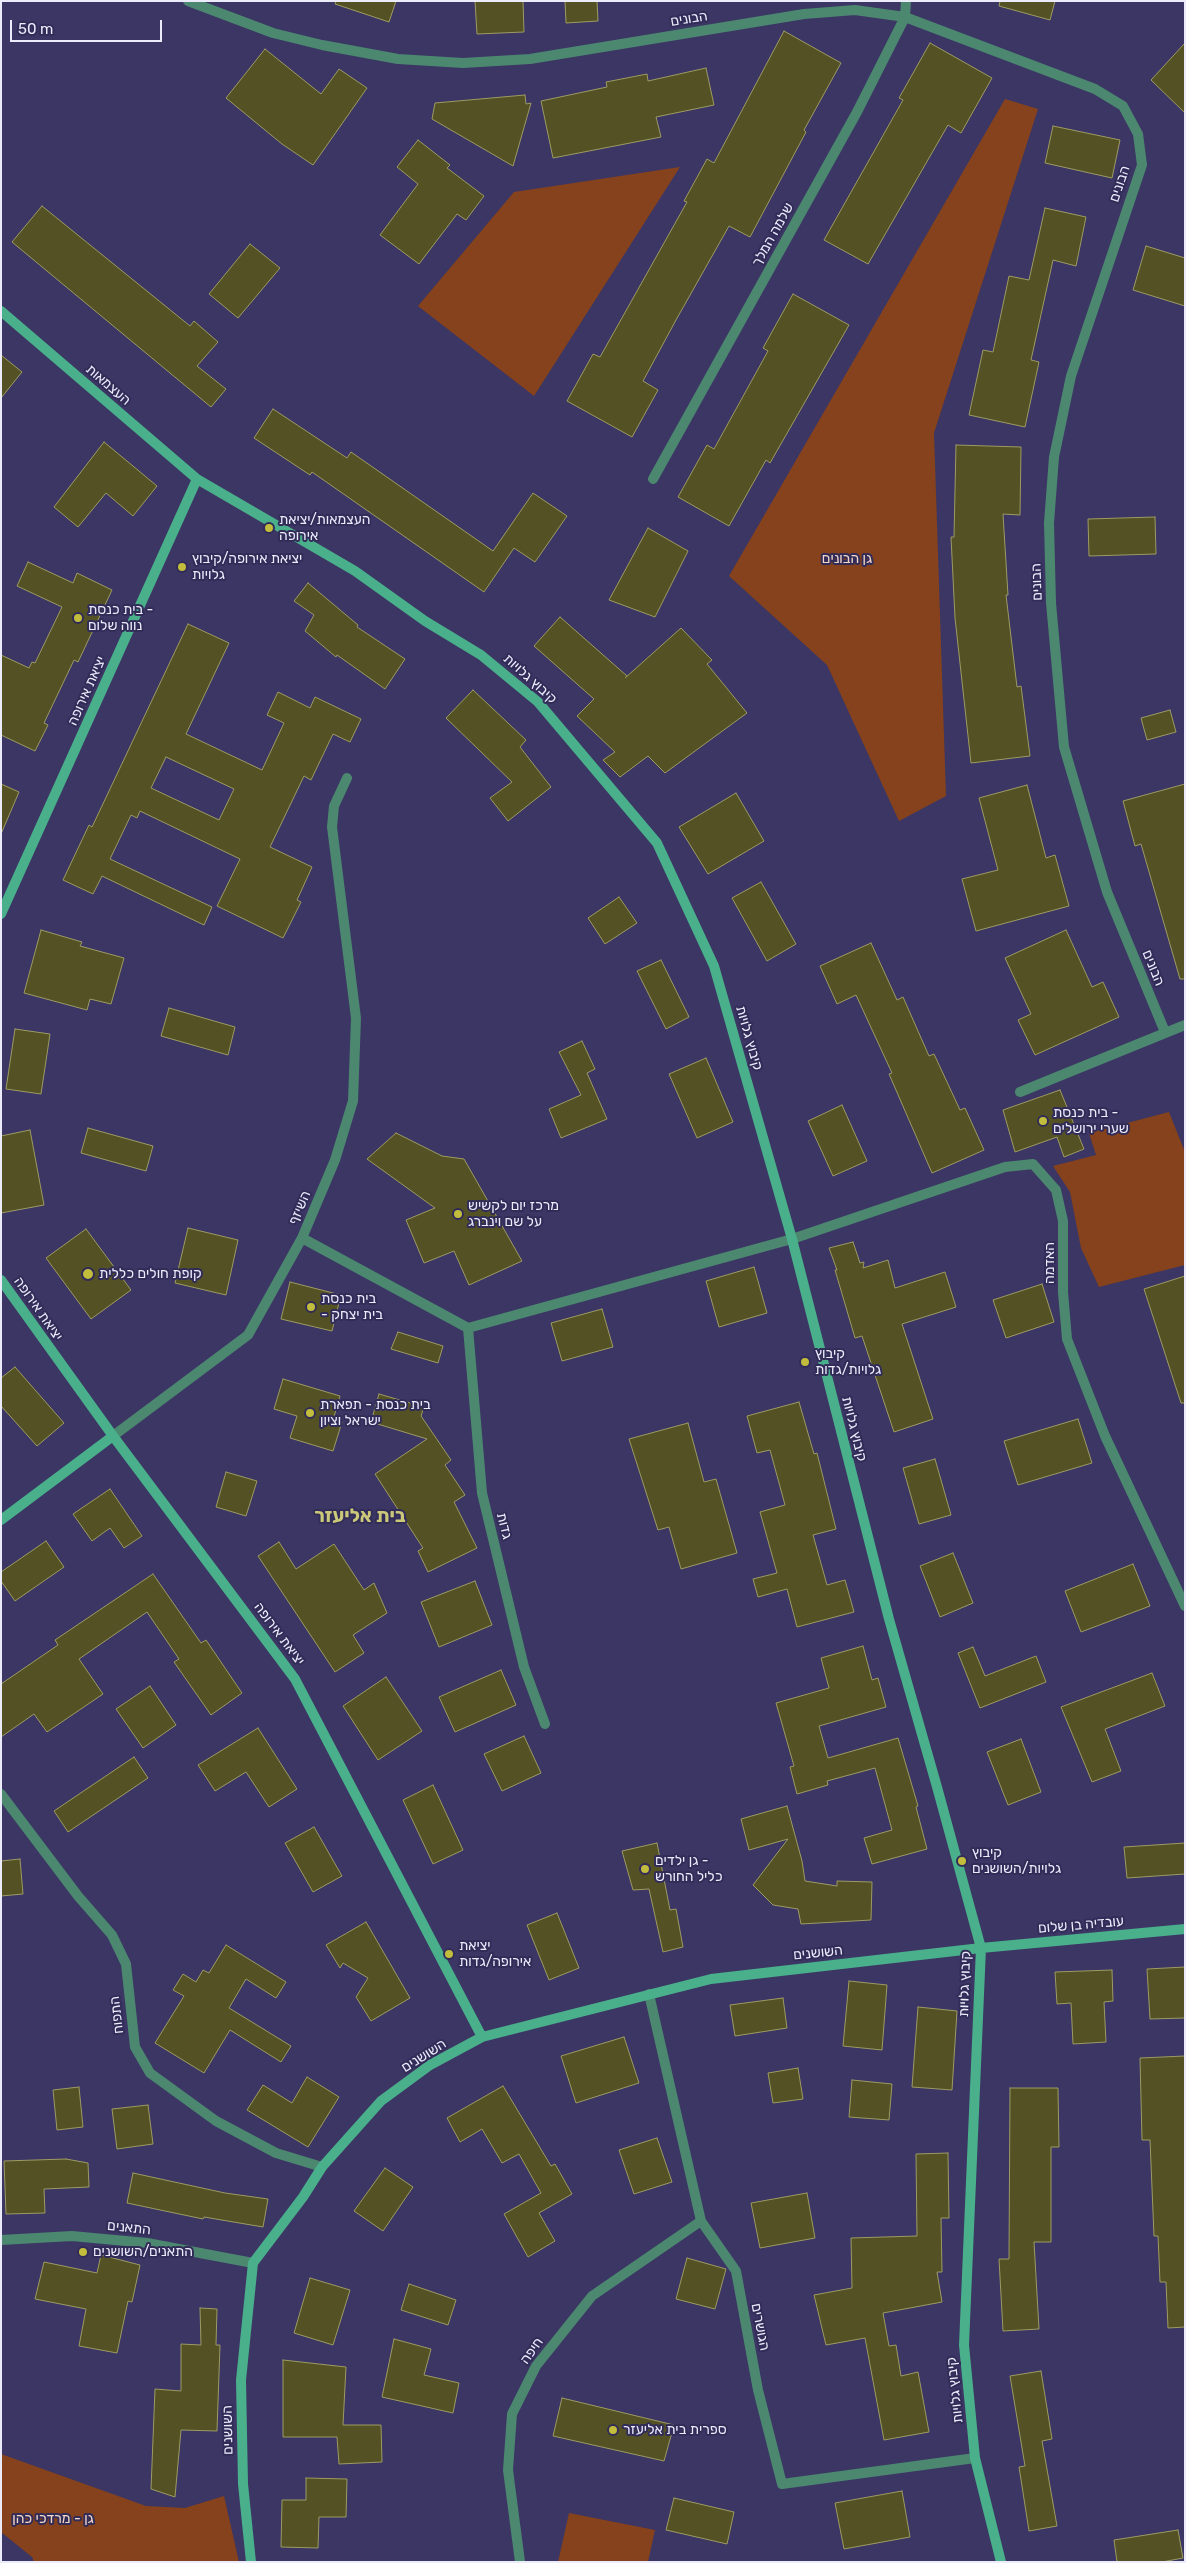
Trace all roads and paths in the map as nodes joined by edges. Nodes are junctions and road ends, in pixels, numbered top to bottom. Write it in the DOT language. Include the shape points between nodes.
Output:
graph roads {
  1 [pos="188,1"];
  2 [pos="906,1"];
  3 [pos="905,17"];
  4 [pos="1,311"];
  5 [pos="197,479"];
  6 [pos="653,479"];
  7 [pos="347,778"];
  8 [pos="1,914"];
  9 [pos="1185,1025"];
  10 [pos="1165,1032"];
  11 [pos="1020,1092"];
  12 [pos="302,1238"];
  13 [pos="792,1239"];
  14 [pos="1,1280"];
  15 [pos="468,1328"];
  16 [pos="113,1436"];
  17 [pos="1,1520"];
  18 [pos="1183,1602"];
  19 [pos="545,1724"];
  20 [pos="1,1794"];
  21 [pos="1185,1929"];
  22 [pos="981,1948"];
  23 [pos="649,1994"];
  24 [pos="482,2037"];
  25 [pos="322,2167"];
  26 [pos="700,2220"];
  27 [pos="1,2240"];
  28 [pos="253,2263"];
  29 [pos="975,2458"];
  30 [pos="252,2562"];
  31 [pos="520,2562"];
  32 [pos="1001,2562"];
  1 -- 3 [label="street, הבונים" via="273,33 398,59 463,63 530,59 804,14 855,10"];
  2 -- 3 [label="street, שלמה המלך"];
  3 -- 6 [label="street, שלמה המלך" via="858,112"];
  3 -- 10 [label="street, הבונים" via="1095,89 1123,106 1138,134 1142,164 1071,376 1054,456 1049,523 1051,603 1064,747 1107,892"];
  4 -- 5 [label="street, העצמאות"];
  5 -- 8 [label="street, יציאת אירופה"];
  5 -- 13 [label="street, קיבוץ גלויות" via="355,571 425,621 481,655 538,702 657,843 714,966"];
  7 -- 12 [label="street, השיזף" via="334,806 332,827 356,1018 353,1101 335,1160"];
  9 -- 10 [label="street"];
  10 -- 11 [label="street"];
  12 -- 15 [label="street"];
  12 -- 16 [label="street, השיזף" via="248,1335"];
  13 -- 15 [label="street"];
  13 -- 18 [label="street, האדמה" via="1006,1167 1033,1164 1056,1190 1063,1221 1067,1339 1105,1436"];
  13 -- 22 [label="street, קיבוץ גלויות" via="889,1619"];
  14 -- 16 [label="street, יציאת אירופה"];
  15 -- 19 [label="street, גדות" via="482,1493 524,1667"];
  16 -- 17 [label="street, השיזף"];
  16 -- 24 [label="street, יציאת אירופה" via="295,1679"];
  20 -- 25 [label="street, התפוח" via="112,1936 126,1964 135,2047 150,2073 216,2121 276,2153"];
  21 -- 22 [label="street, עובדיה בן שלום"];
  22 -- 23 [label="street, השושנים" via="711,1979"];
  22 -- 29 [label="street, קיבוץ גלויות" via="964,2345"];
  23 -- 24 [label="street, השושנים"];
  23 -- 26 [label="street, הגושרים"];
  24 -- 25 [label="street, השושנים" via="430,2065 381,2101"];
  25 -- 28 [label="street, השושנים"];
  26 -- 29 [label="street, הגושרים" via="736,2271 758,2390 782,2484"];
  26 -- 31 [label="street, חיפה" via="592,2296 536,2366 512,2414 508,2470"];
  27 -- 28 [label="street, התאנים" via="72,2236 147,2243"];
  28 -- 30 [label="street, השושנים" via="241,2380 243,2484"];
  29 -- 32 [label="street, קיבוץ גלויות"];
}
